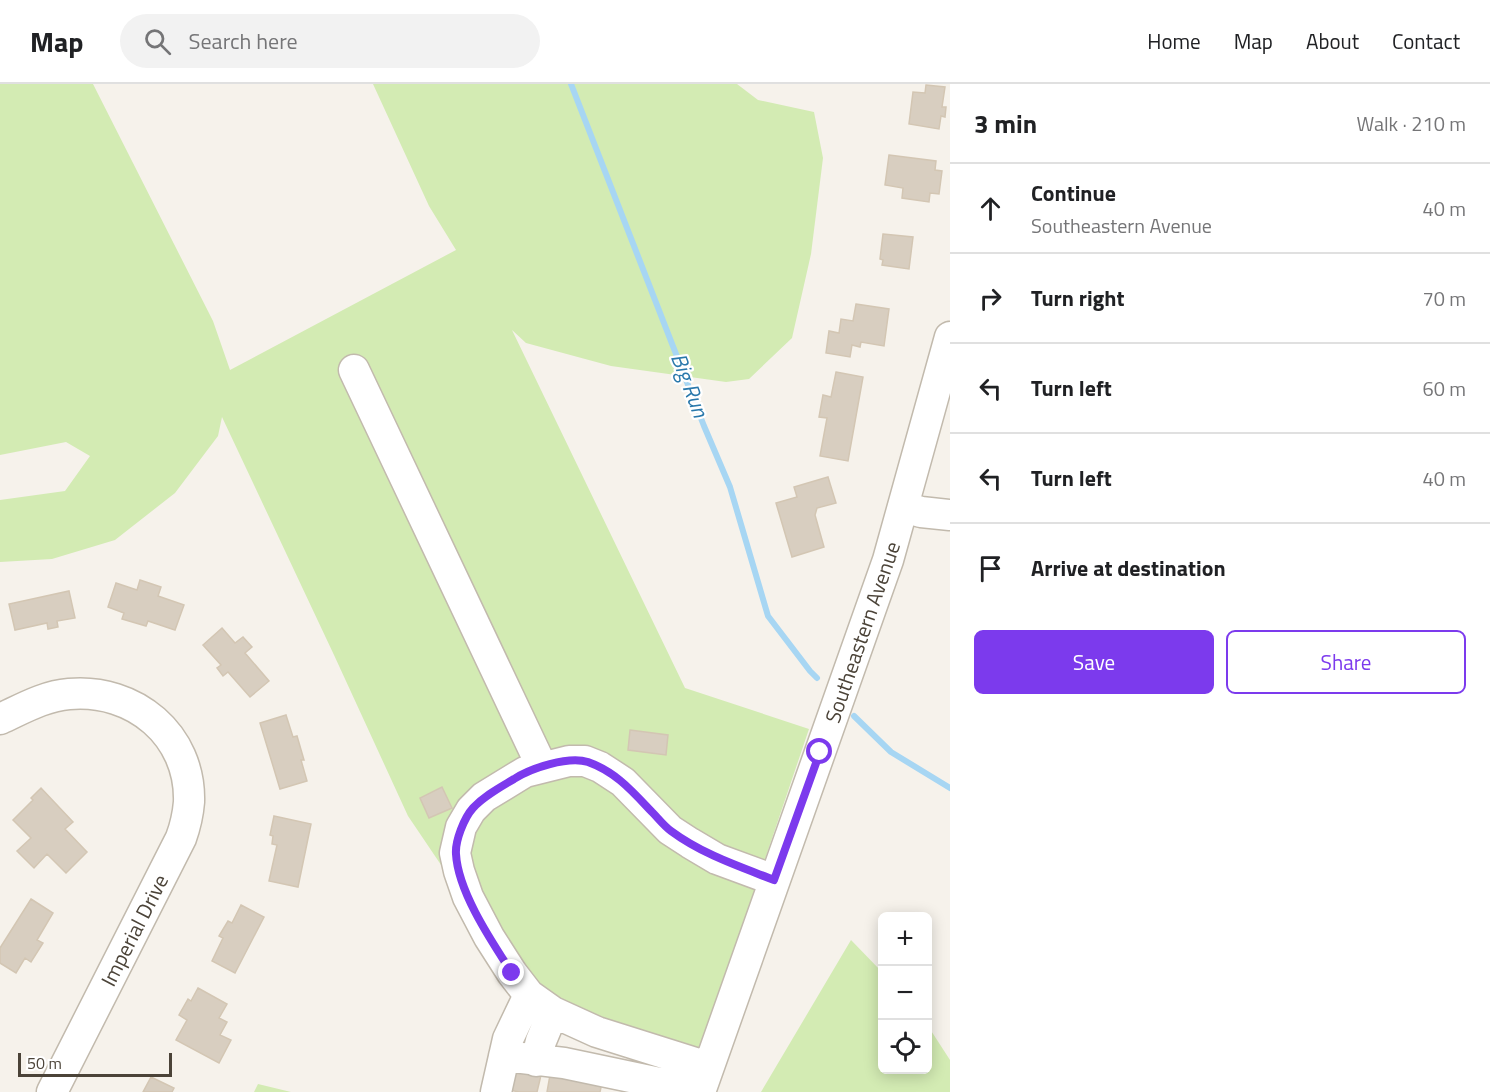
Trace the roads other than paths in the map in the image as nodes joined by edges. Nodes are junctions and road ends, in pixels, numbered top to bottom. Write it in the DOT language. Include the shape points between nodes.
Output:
graph roads {
  1 [pos="950,337"];
  2 [pos="354,370"];
  3 [pos="904,507"];
  4 [pos="950,515"];
  5 [pos="0,719"];
  6 [pos="542,767"];
  7 [pos="774,880"];
  8 [pos="529,995"];
  9 [pos="553,1012"];
  10 [pos="504,1056"];
  11 [pos="536,1061"];
  12 [pos="701,1084"];
  13 [pos="52,1092"];
  14 [pos="496,1092"];
  1 -- 3 [label="street, Southeastern Avenue"];
  2 -- 6 [label="street"];
  3 -- 4 [label="street"];
  3 -- 7 [label="street, Southeastern Avenue"];
  5 -- 13 [label="street, Imperial Drive" via="42,699 62,695 112,698 139,710 164,729 186,772 189,801 181,838"];
  6 -- 7 [label="street" via="585,761 600,768 623,782 670,830 690,843"];
  6 -- 8 [label="street" via="525,772 484,797 461,827 455,853 468,897 489,937"];
  7 -- 12 [label="street, Southeastern Avenue"];
  8 -- 9 [label="street"];
  8 -- 10 [label="street"];
  9 -- 11 [label="street"];
  9 -- 12 [label="street"];
  10 -- 11 [label="street"];
  10 -- 14 [label="street"];
  11 -- 12 [label="street" via="683,1088"];
}
